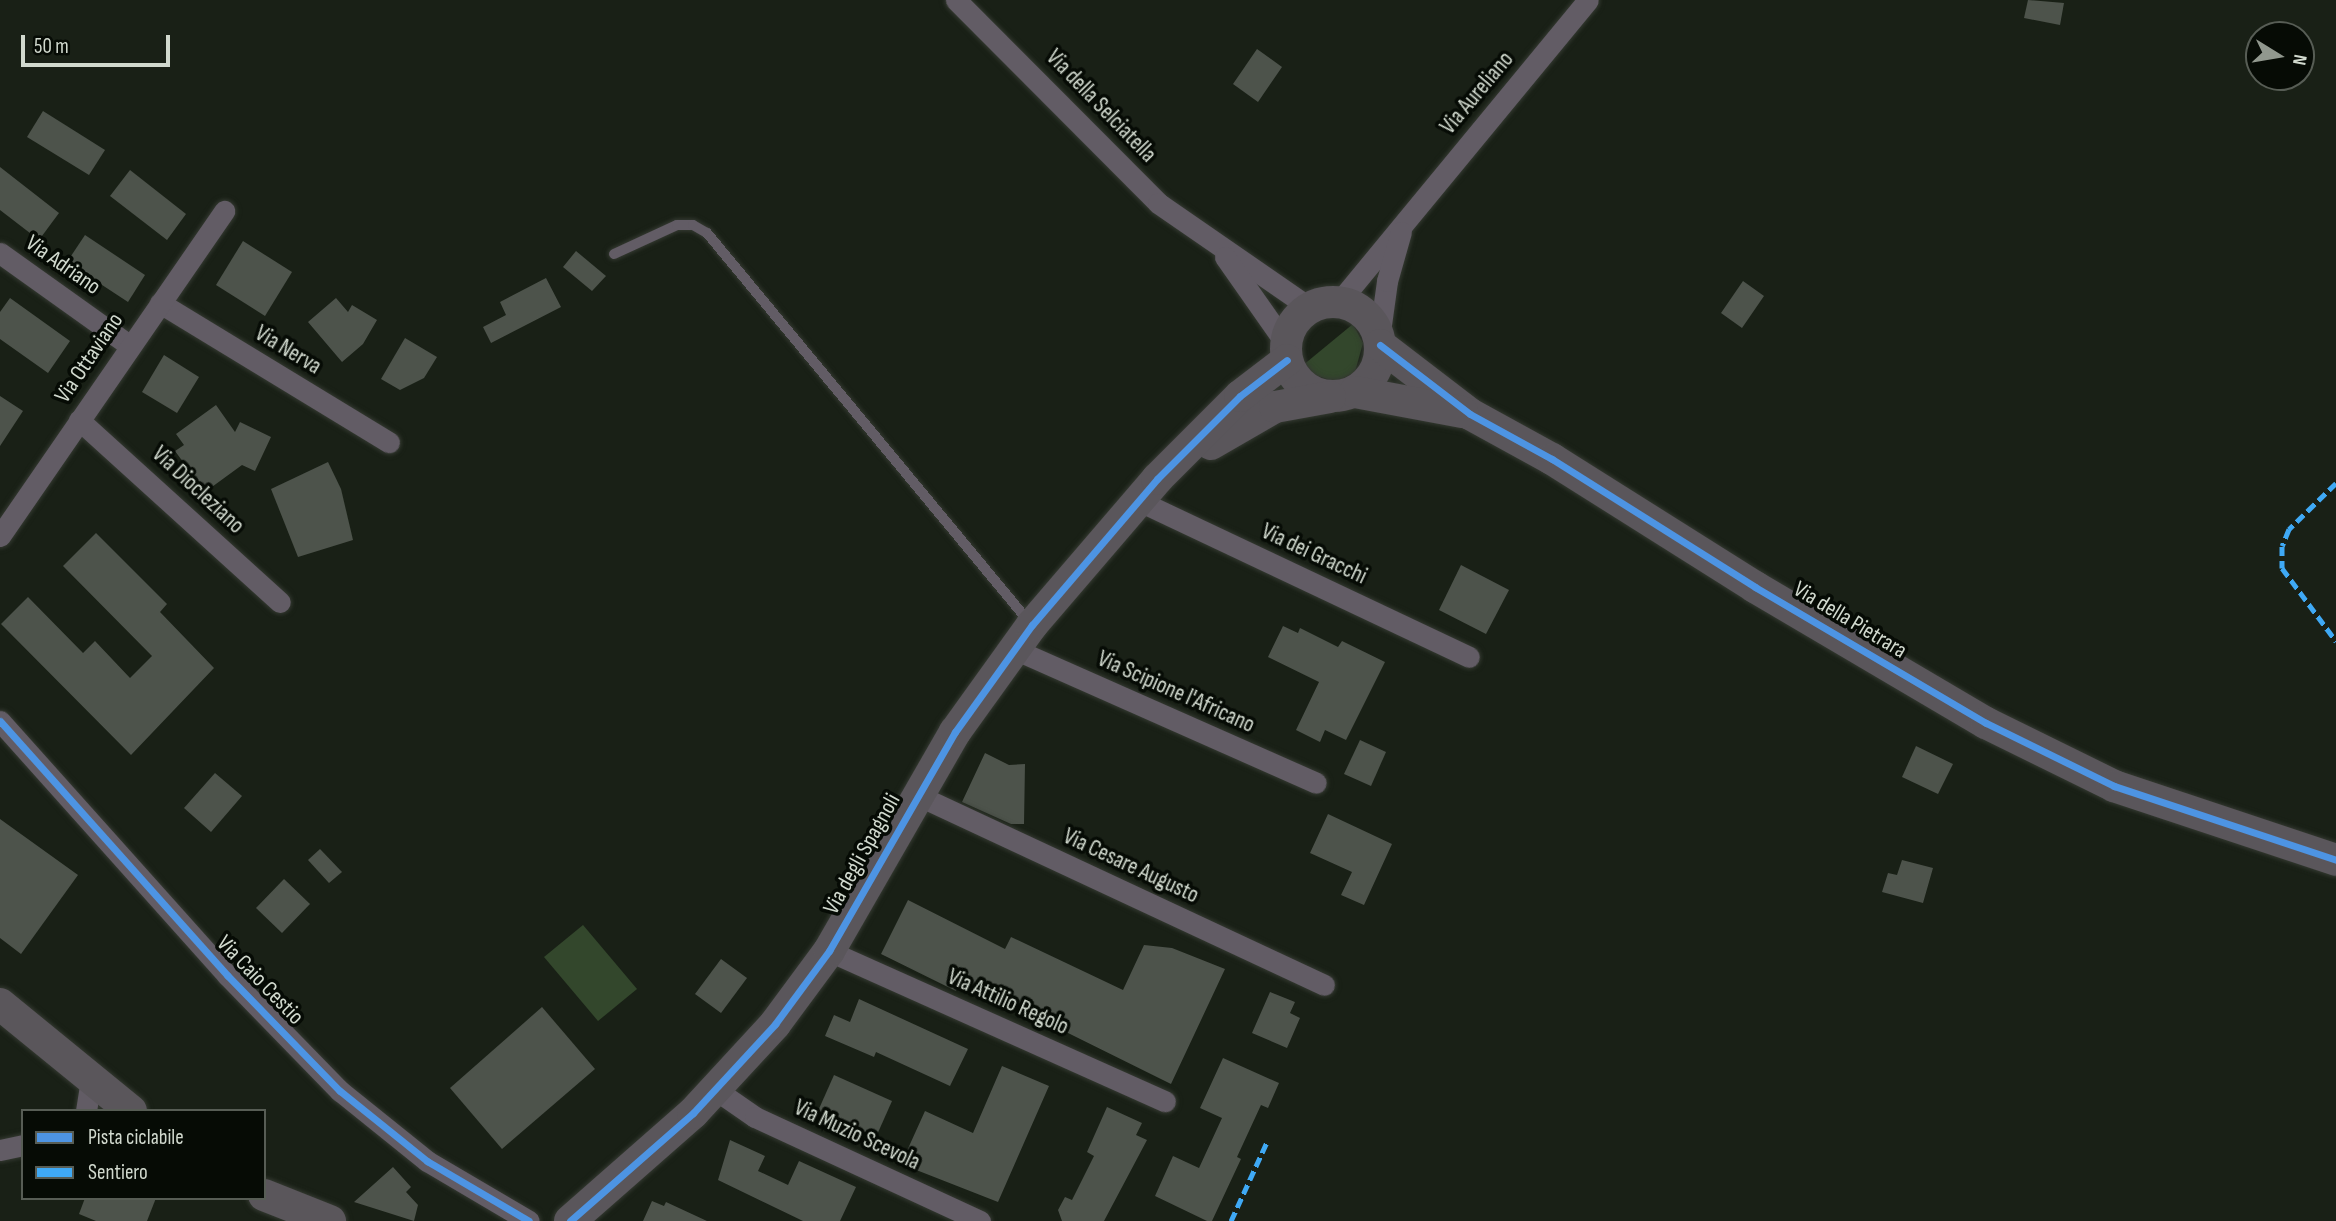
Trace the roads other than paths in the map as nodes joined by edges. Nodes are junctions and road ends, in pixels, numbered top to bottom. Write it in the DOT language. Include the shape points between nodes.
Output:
graph roads {
  1 [pos="956,0"];
  2 [pos="1588,0"];
  3 [pos="224,211"];
  4 [pos="1406,220"];
  5 [pos="1213,241"];
  6 [pos="0,253"];
  7 [pos="614,254"];
  8 [pos="160,303"];
  9 [pos="1324,305"];
  10 [pos="1380,342"];
  11 [pos="129,345"];
  12 [pos="1286,352"];
  13 [pos="1343,394"];
  14 [pos="1470,414"];
  15 [pos="79,420"];
  16 [pos="389,442"];
  17 [pos="1147,489"];
  18 [pos="0,536"];
  19 [pos="280,602"];
  20 [pos="1023,637"];
  21 [pos="1469,657"];
  22 [pos="0,721"];
  23 [pos="1316,783"];
  24 [pos="917,795"];
  25 [pos="2336,860"];
  26 [pos="829,951"];
  27 [pos="1324,985"];
  28 [pos="0,1004"];
  29 [pos="91,1080"];
  30 [pos="716,1090"];
  31 [pos="1165,1101"];
  32 [pos="86,1109"];
  33 [pos="128,1109"];
  34 [pos="21,1145"];
  35 [pos="0,1150"];
  36 [pos="266,1196"];
  37 [pos="330,1221"];
  38 [pos="529,1221"];
  39 [pos="570,1221"];
  40 [pos="980,1221"];
  1 -- 5 [label="street, Via della Selciatella" via="1152,197"];
  2 -- 4 [label="street, Via Aureliano"];
  3 -- 8 [label="street, Via Ottaviano"];
  4 -- 9 [label="street, Via Aureliano"];
  4 -- 10 [label="street, Via Aureliano" via="1387,281"];
  5 -- 9 [label="street, Via della Selciatella"];
  5 -- 12 [label="street, Via della Selciatella"];
  6 -- 11 [label="street, Via Adriano"];
  7 -- 20 [label="lane" via="677,225 693,225 707,233"];
  8 -- 11 [label="street, Via Ottaviano"];
  8 -- 16 [label="street, Via Nerva"];
  9 -- 10 [label="street" via="1369,318"];
  9 -- 12 [label="street" via="1295,321"];
  10 -- 13 [label="street" via="1375,372"];
  10 -- 14 [label="street, Via della Pietrara"];
  11 -- 15 [label="street, Via Ottaviano"];
  12 -- 13 [label="street" via="1302,386"];
  12 -- 17 [label="street"];
  13 -- 14 [label="street, Via della Pietrara"];
  13 -- 17 [label="street, Via della Pietrara" via="1275,407"];
  14 -- 25 [label="street, Via della Pietrara" via="1552,459 1767,594 2054,759 2130,792"];
  15 -- 18 [label="street, Via Ottaviano"];
  15 -- 19 [label="street, Via Diocleziano"];
  17 -- 20 [label="street, Via degli Spagnoli"];
  17 -- 21 [label="street, Via dei Gracchi"];
  20 -- 23 [label="street, Via Scipione l'Africano"];
  20 -- 24 [label="street, Via degli Spagnoli"];
  22 -- 38 [label="street, Via Caio Cestio" via="227,975 340,1091 427,1161"];
  24 -- 26 [label="street, Via degli Spagnoli"];
  24 -- 27 [label="street, Via Cesare Augusto"];
  26 -- 30 [label="street, Via degli Spagnoli" via="788,1009"];
  26 -- 31 [label="street, Via Attilio Regolo"];
  28 -- 29 [label="street"];
  29 -- 32 [label="street"];
  29 -- 33 [label="street"];
  30 -- 39 [label="street, Via degli Spagnoli"];
  30 -- 40 [label="street, Via Muzio Scevola" via="754,1117"];
  34 -- 35 [label="street"];
  36 -- 37 [label="street"];
}
